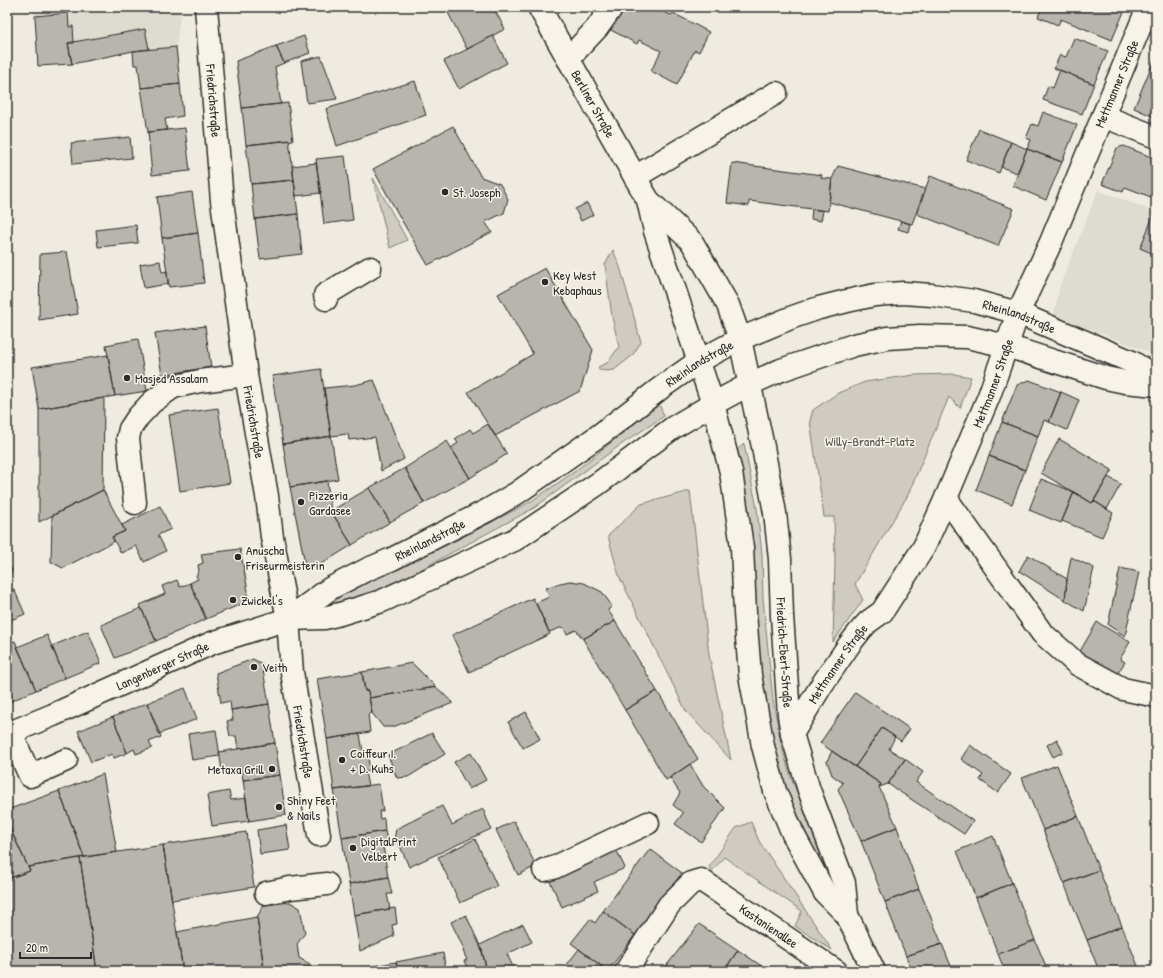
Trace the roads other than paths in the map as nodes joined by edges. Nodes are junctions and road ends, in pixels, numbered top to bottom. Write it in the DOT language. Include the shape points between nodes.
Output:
graph roads {
  1 [pos="206,7"];
  2 [pos="540,7"];
  3 [pos="612,7"];
  4 [pos="1148,7"];
  5 [pos="568,59"];
  6 [pos="776,93"];
  7 [pos="1103,116"];
  8 [pos="1156,137"];
  9 [pos="635,177"];
  10 [pos="648,200"];
  11 [pos="370,268"];
  12 [pos="326,299"];
  13 [pos="1018,313"];
  14 [pos="740,339"];
  15 [pos="1007,346"];
  16 [pos="699,361"];
  17 [pos="246,375"];
  18 [pos="1156,377"];
  19 [pos="750,384"];
  20 [pos="1156,385"];
  21 [pos="713,404"];
  22 [pos="946,498"];
  23 [pos="135,503"];
  24 [pos="288,619"];
  25 [pos="1156,696"];
  26 [pos="9,733"];
  27 [pos="792,734"];
  28 [pos="66,760"];
  29 [pos="648,823"];
  30 [pos="319,835"];
  31 [pos="544,870"];
  32 [pos="327,884"];
  33 [pos="266,893"];
  34 [pos="847,915"];
  35 [pos="626,971"];
  36 [pos="836,971"];
  37 [pos="874,971"];
  1 -- 17 [label="main road, Friedrichstraße" via="222,201"];
  2 -- 5 [label="main road, Berliner Straße"];
  3 -- 5 [label="main road" via="597,28"];
  4 -- 7 [label="main road, Mettmanner Straße"];
  5 -- 9 [label="main road, Berliner Straße"];
  6 -- 9 [label="main road"];
  7 -- 8 [label="main road"];
  7 -- 13 [label="main road, Mettmanner Straße" via="1051,242"];
  9 -- 10 [label="main road, Berliner Straße"];
  10 -- 14 [label="main road, Berliner Straße" via="692,242 728,305"];
  10 -- 16 [label="main road, Berliner Straße" via="657,238"];
  11 -- 12 [label="main road" via="325,294"];
  13 -- 14 [label="main road, Rheinlandstraße" via="974,301 903,293 819,308"];
  13 -- 15 [label="main road, Mettmanner Straße"];
  13 -- 18 [label="main road, Rheinlandstraße" via="1132,362"];
  14 -- 16 [label="main road, Rheinlandstraße"];
  14 -- 19 [label="main road, Friedrich-Ebert-Straße"];
  15 -- 19 [label="main road" via="967,337 887,338 823,354"];
  15 -- 20 [label="main road" via="1106,378"];
  15 -- 22 [label="main road, Mettmanner Straße"];
  16 -- 21 [label="main road, Berliner Straße"];
  16 -- 24 [label="main road, Rheinlandstraße" via="517,493 392,559 330,588"];
  17 -- 23 [label="main road" via="173,387 152,402 138,417 130,429 128,438"];
  17 -- 24 [label="main road, Friedrichstraße"];
  19 -- 21 [label="main road"];
  19 -- 27 [label="main road, Friedrich-Ebert-Straße" via="775,513"];
  21 -- 24 [label="main road, Langenberger Straße" via="674,427 599,483 514,540 382,601 324,618"];
  21 -- 34 [label="main road, Friedrich-Ebert-Straße" via="731,472 742,547 750,675 767,762 775,791 793,834 825,893"];
  22 -- 25 [label="main road" via="1042,633 1077,664 1123,689"];
  22 -- 27 [label="main road, Mettmanner Straße" via="924,547 882,612 860,631 821,686"];
  24 -- 26 [label="main road, Langenberger Straße" via="212,643"];
  24 -- 30 [label="main road, Friedrichstraße" via="292,672"];
  26 -- 28 [label="main road" via="30,776"];
  27 -- 34 [label="main road, Friedrich-Ebert-Straße" via="809,790 844,883"];
  29 -- 31 [label="main road"];
  32 -- 33 [label="main road"];
  34 -- 37 [label="main road, Friedrich-Ebert-Straße"];
  35 -- 36 [label="main road, Kastanienallee" via="669,905 691,883 701,880"];
}
